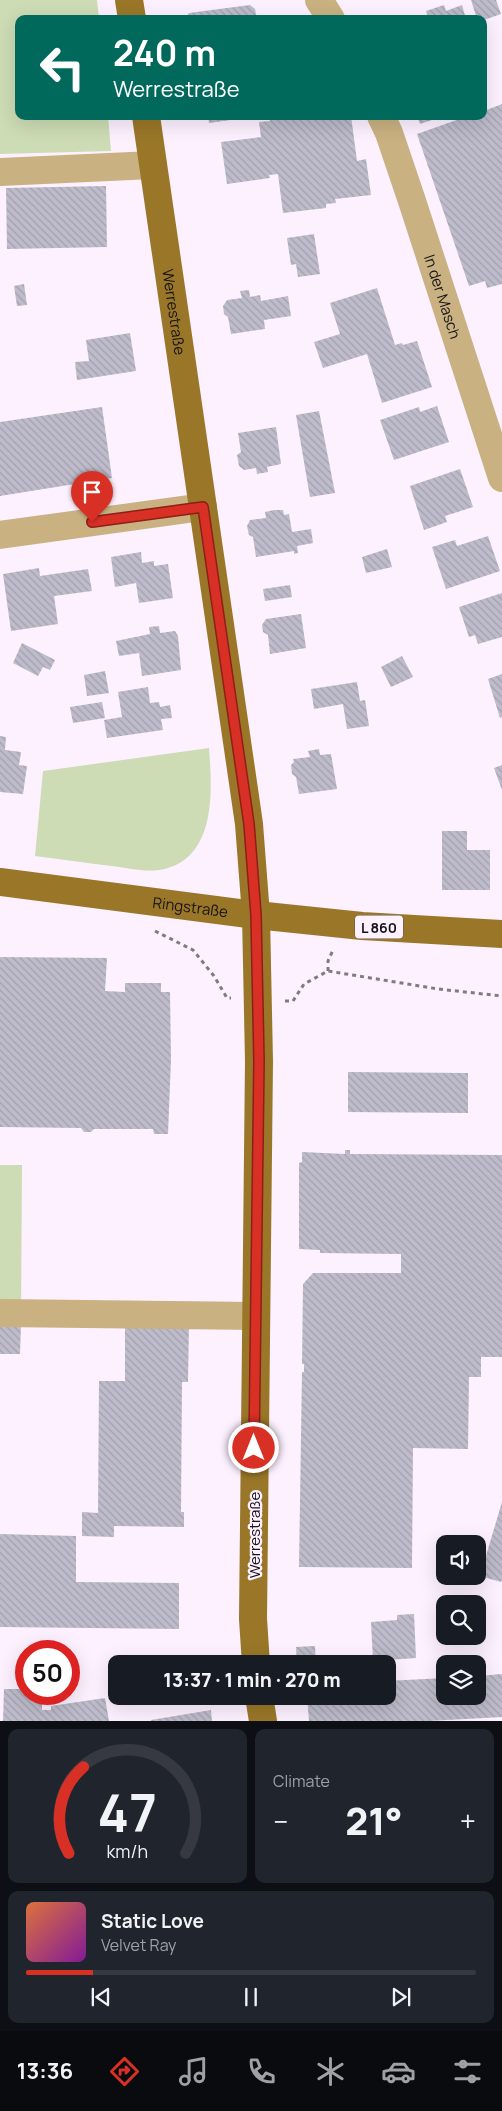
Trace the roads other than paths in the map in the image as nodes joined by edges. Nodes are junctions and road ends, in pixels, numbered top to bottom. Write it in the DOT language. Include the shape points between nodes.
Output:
graph roads {
  1 [pos="129,0"];
  2 [pos="319,0"];
  3 [pos="131,15"];
  4 [pos="328,15"];
  5 [pos="147,120"];
  6 [pos="383,120"];
  7 [pos="153,165"];
  8 [pos="0,172"];
  9 [pos="502,478"];
  10 [pos="203,507"];
  11 [pos="0,535"];
  12 [pos="0,882"];
  13 [pos="256,915"];
  14 [pos="502,934"];
  15 [pos="0,1313"];
  16 [pos="255,1316"];
  17 [pos="255,1655"];
  18 [pos="260,1705"];
  19 [pos="262,1721"];
  1 -- 3 [label="main road"];
  2 -- 4 [label="street"];
  5 -- 7 [label="main road, Werrestraße"];
  6 -- 9 [label="street, In der Masch"];
  7 -- 8 [label="street"];
  7 -- 10 [label="main road, Werrestraße"];
  10 -- 11 [label="street"];
  10 -- 13 [label="main road, Werrestraße" via="249,824"];
  12 -- 13 [label="main road, Ringstraße / L 860"];
  13 -- 14 [label="main road, Ringstraße / L 860" via="362,926"];
  13 -- 16 [label="main road, Werrestraße"];
  15 -- 16 [label="street"];
  16 -- 17 [label="main road, Werrestraße"];
  18 -- 19 [label="main road"];
}
